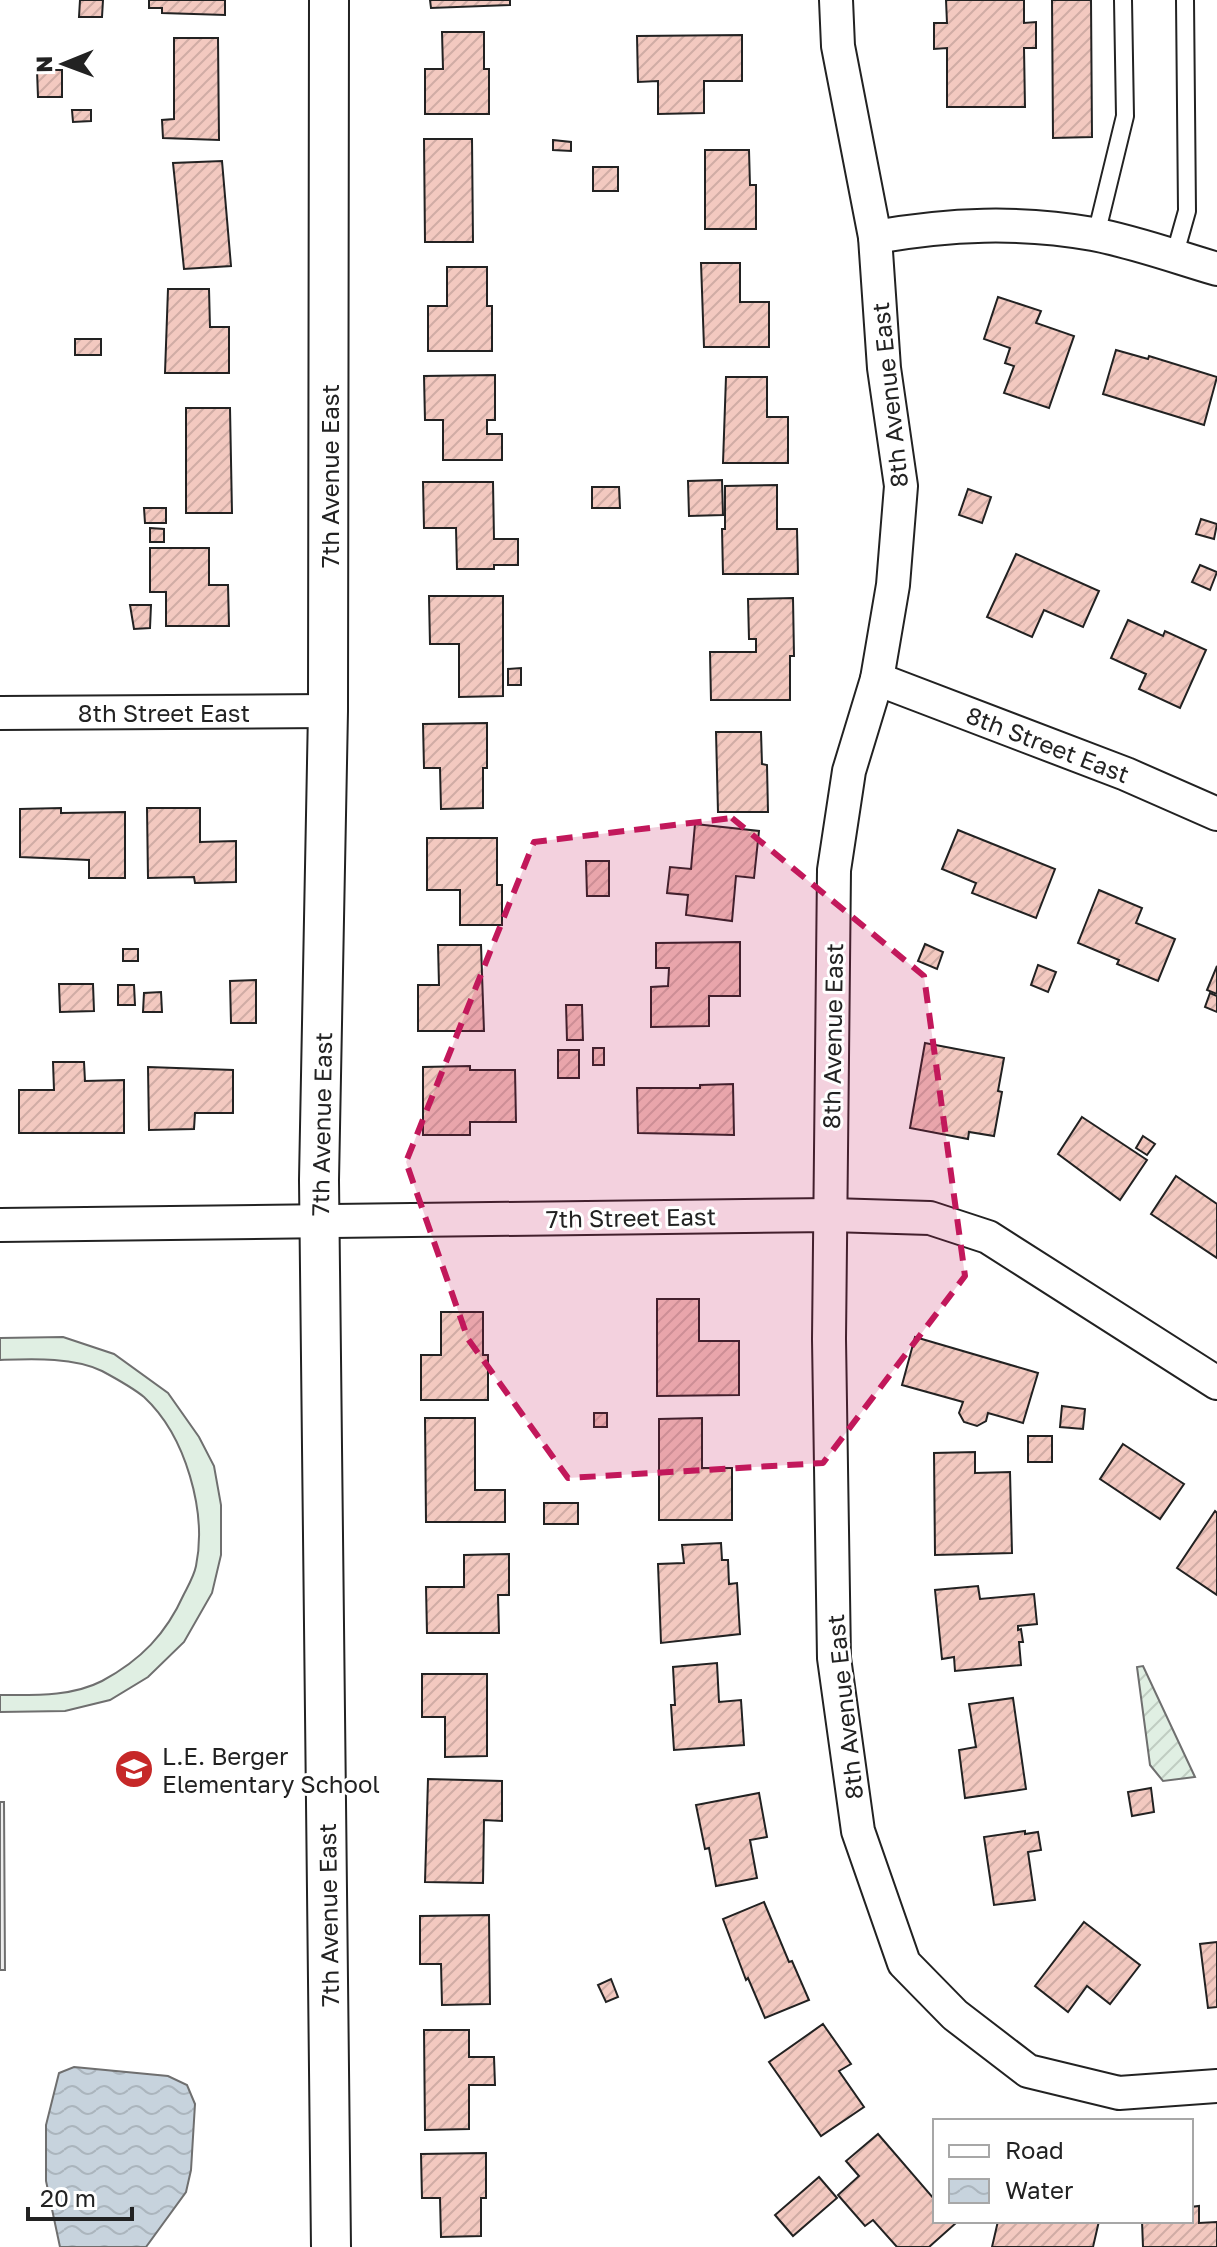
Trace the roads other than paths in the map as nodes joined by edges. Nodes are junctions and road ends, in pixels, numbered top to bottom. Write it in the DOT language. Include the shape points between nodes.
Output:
graph roads {
  1 [pos="329,0"];
  2 [pos="836,0"];
  3 [pos="1123,0"];
  4 [pos="1185,0"];
  5 [pos="1096,235"];
  6 [pos="875,237"];
  7 [pos="1174,257"];
  8 [pos="1217,269"];
  9 [pos="877,679"];
  10 [pos="328,711"];
  11 [pos="0,713"];
  12 [pos="1217,814"];
  13 [pos="831,1215"];
  14 [pos="320,1220"];
  15 [pos="0,1225"];
  16 [pos="1217,1383"];
  17 [pos="1217,2086"];
  18 [pos="331,2247"];
  1 -- 10 [label="street, 7th Avenue East"];
  2 -- 6 [label="street, 8th Avenue East" via="838,46"];
  3 -- 5 [label="lane" via="1125,116"];
  4 -- 7 [label="lane" via="1187,211"];
  5 -- 6 [label="street" via="971,224"];
  5 -- 7 [label="street"];
  6 -- 9 [label="street, 8th Avenue East" via="884,368 901,486 893,585"];
  7 -- 8 [label="street"];
  9 -- 12 [label="street, 8th Street East"];
  9 -- 13 [label="street, 8th Avenue East" via="849,771 834,870"];
  10 -- 11 [label="street, 8th Street East"];
  10 -- 14 [label="street, 7th Avenue East"];
  13 -- 14 [label="street, 7th Street East"];
  13 -- 16 [label="street, 7th Street East" via="930,1218 988,1237"];
  13 -- 17 [label="street, 8th Avenue East" via="834,1658 858,1831 904,1963 955,2015 1028,2071 1119,2093"];
  14 -- 15 [label="street, 7th Street East"];
  14 -- 18 [label="street, 7th Avenue East"];
}
